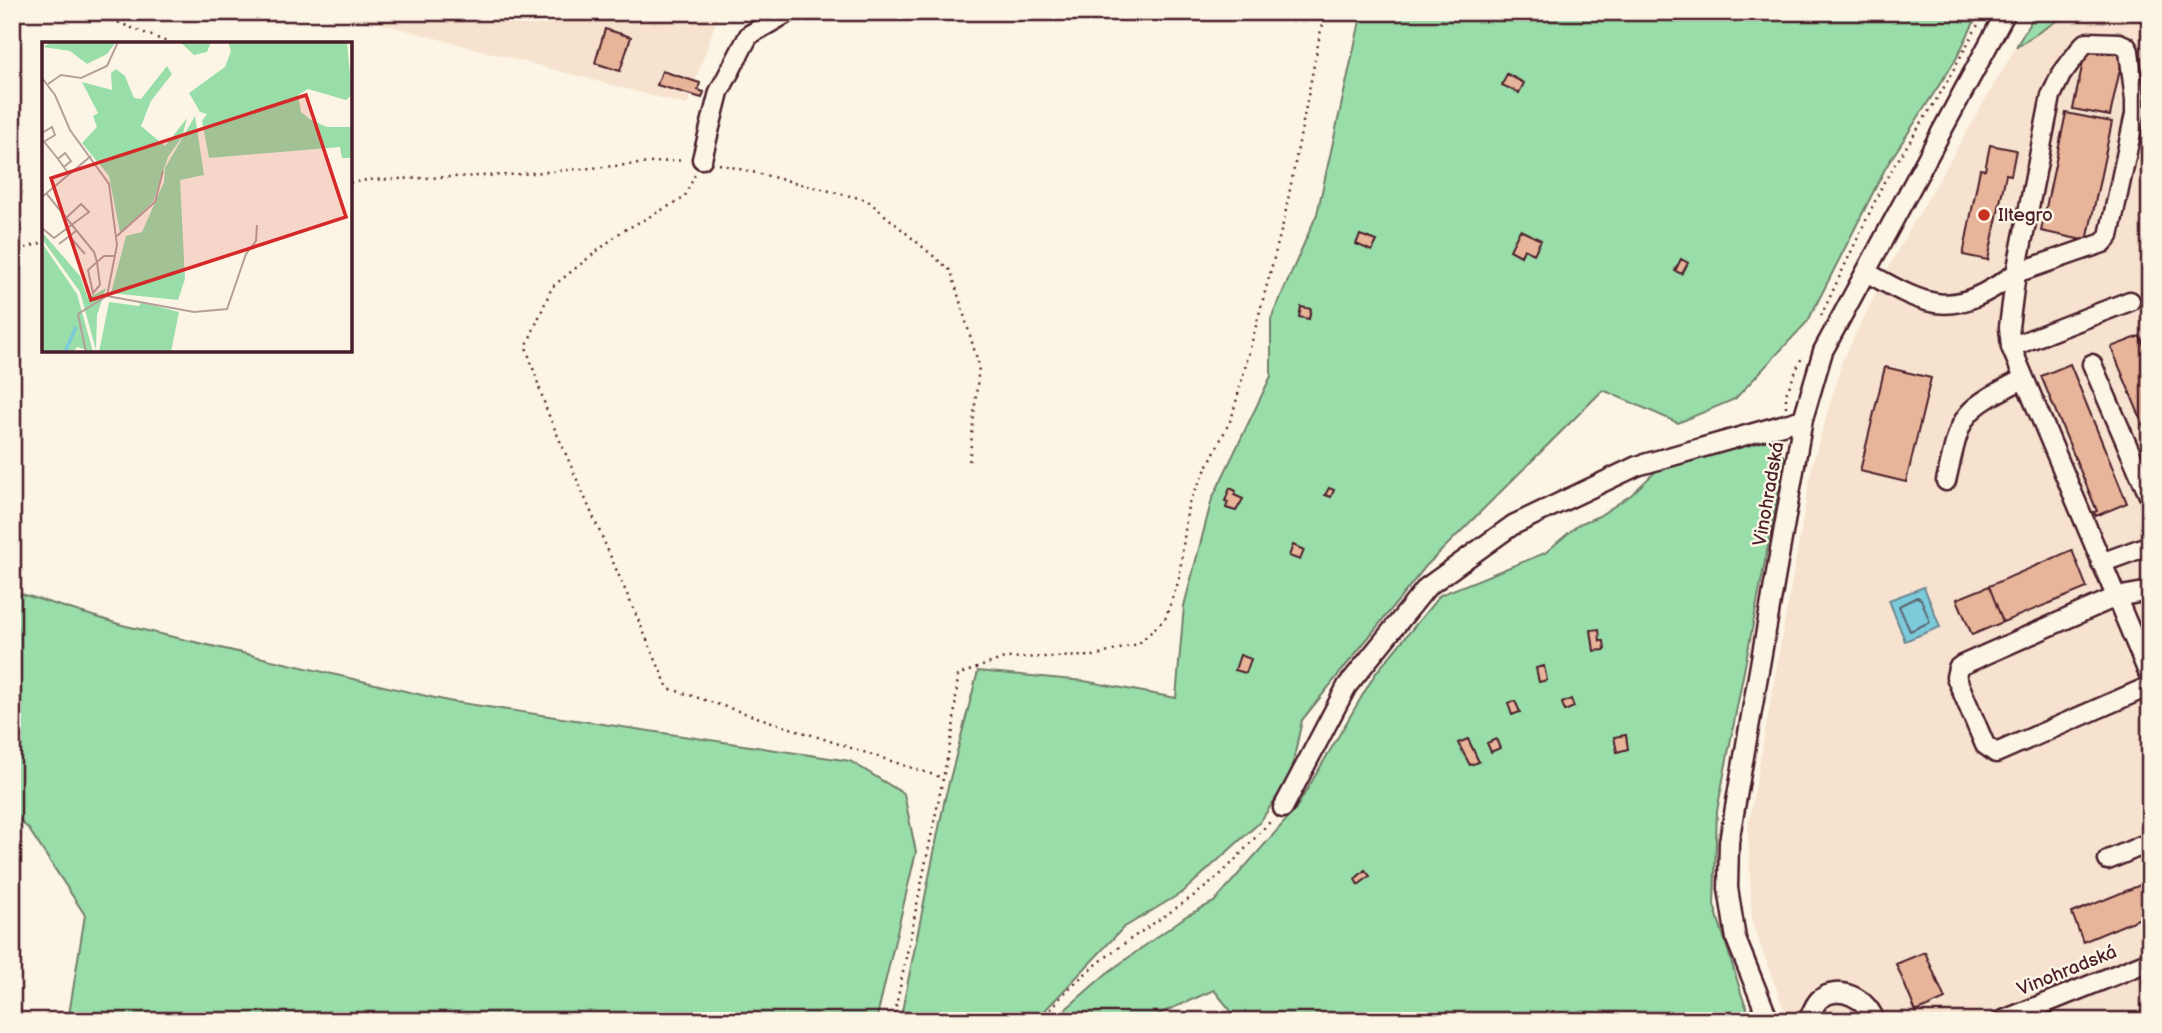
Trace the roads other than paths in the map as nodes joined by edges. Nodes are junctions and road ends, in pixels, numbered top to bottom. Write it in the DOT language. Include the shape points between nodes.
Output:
graph roads {
  1 [pos="789,12"];
  2 [pos="2006,12"];
  3 [pos="702,159"];
  4 [pos="1866,272"];
  5 [pos="2016,273"];
  6 [pos="2130,301"];
  7 [pos="2011,347"];
  8 [pos="2092,364"];
  9 [pos="2023,379"];
  10 [pos="1795,421"];
  11 [pos="1946,481"];
  12 [pos="2150,498"];
  13 [pos="2150,545"];
  14 [pos="2101,563"];
  15 [pos="2150,591"];
  16 [pos="2116,597"];
  17 [pos="2150,677"];
  18 [pos="2150,686"];
  19 [pos="1283,808"];
  20 [pos="2150,842"];
  21 [pos="2108,860"];
  22 [pos="2150,961"];
  23 [pos="2012,1019"];
  24 [pos="1769,1021"];
  25 [pos="1808,1021"];
  26 [pos="1875,1021"];
  1 -- 3 [label="street" via="749,35 719,92"];
  2 -- 4 [label="street, Vinohradská"];
  4 -- 5 [label="street" via="1916,298 1953,304 1977,298"];
  4 -- 10 [label="street, Vinohradská" via="1823,351"];
  5 -- 5 [label="street" via="2103,243 2109,236 2135,106 2129,51 2123,44 2085,43 2053,89"];
  5 -- 7 [label="street"];
  6 -- 7 [label="street"];
  7 -- 9 [label="street"];
  8 -- 12 [label="street"];
  9 -- 11 [label="street" via="1979,402 1964,416"];
  9 -- 14 [label="street"];
  10 -- 19 [label="street" via="1637,466 1513,525 1427,587 1347,686"];
  10 -- 24 [label="street, Vinohradská" via="1729,842 1728,888 1736,939"];
  13 -- 14 [label="street"];
  14 -- 16 [label="street"];
  15 -- 16 [label="street"];
  16 -- 17 [label="street"];
  16 -- 18 [label="street" via="1962,665 1957,682 1985,745 1996,752"];
  20 -- 21 [label="street"];
  22 -- 23 [label="street, Vinohradská"];
  25 -- 26 [label="street" via="1819,1001 1842,993 1865,1004"];
}
